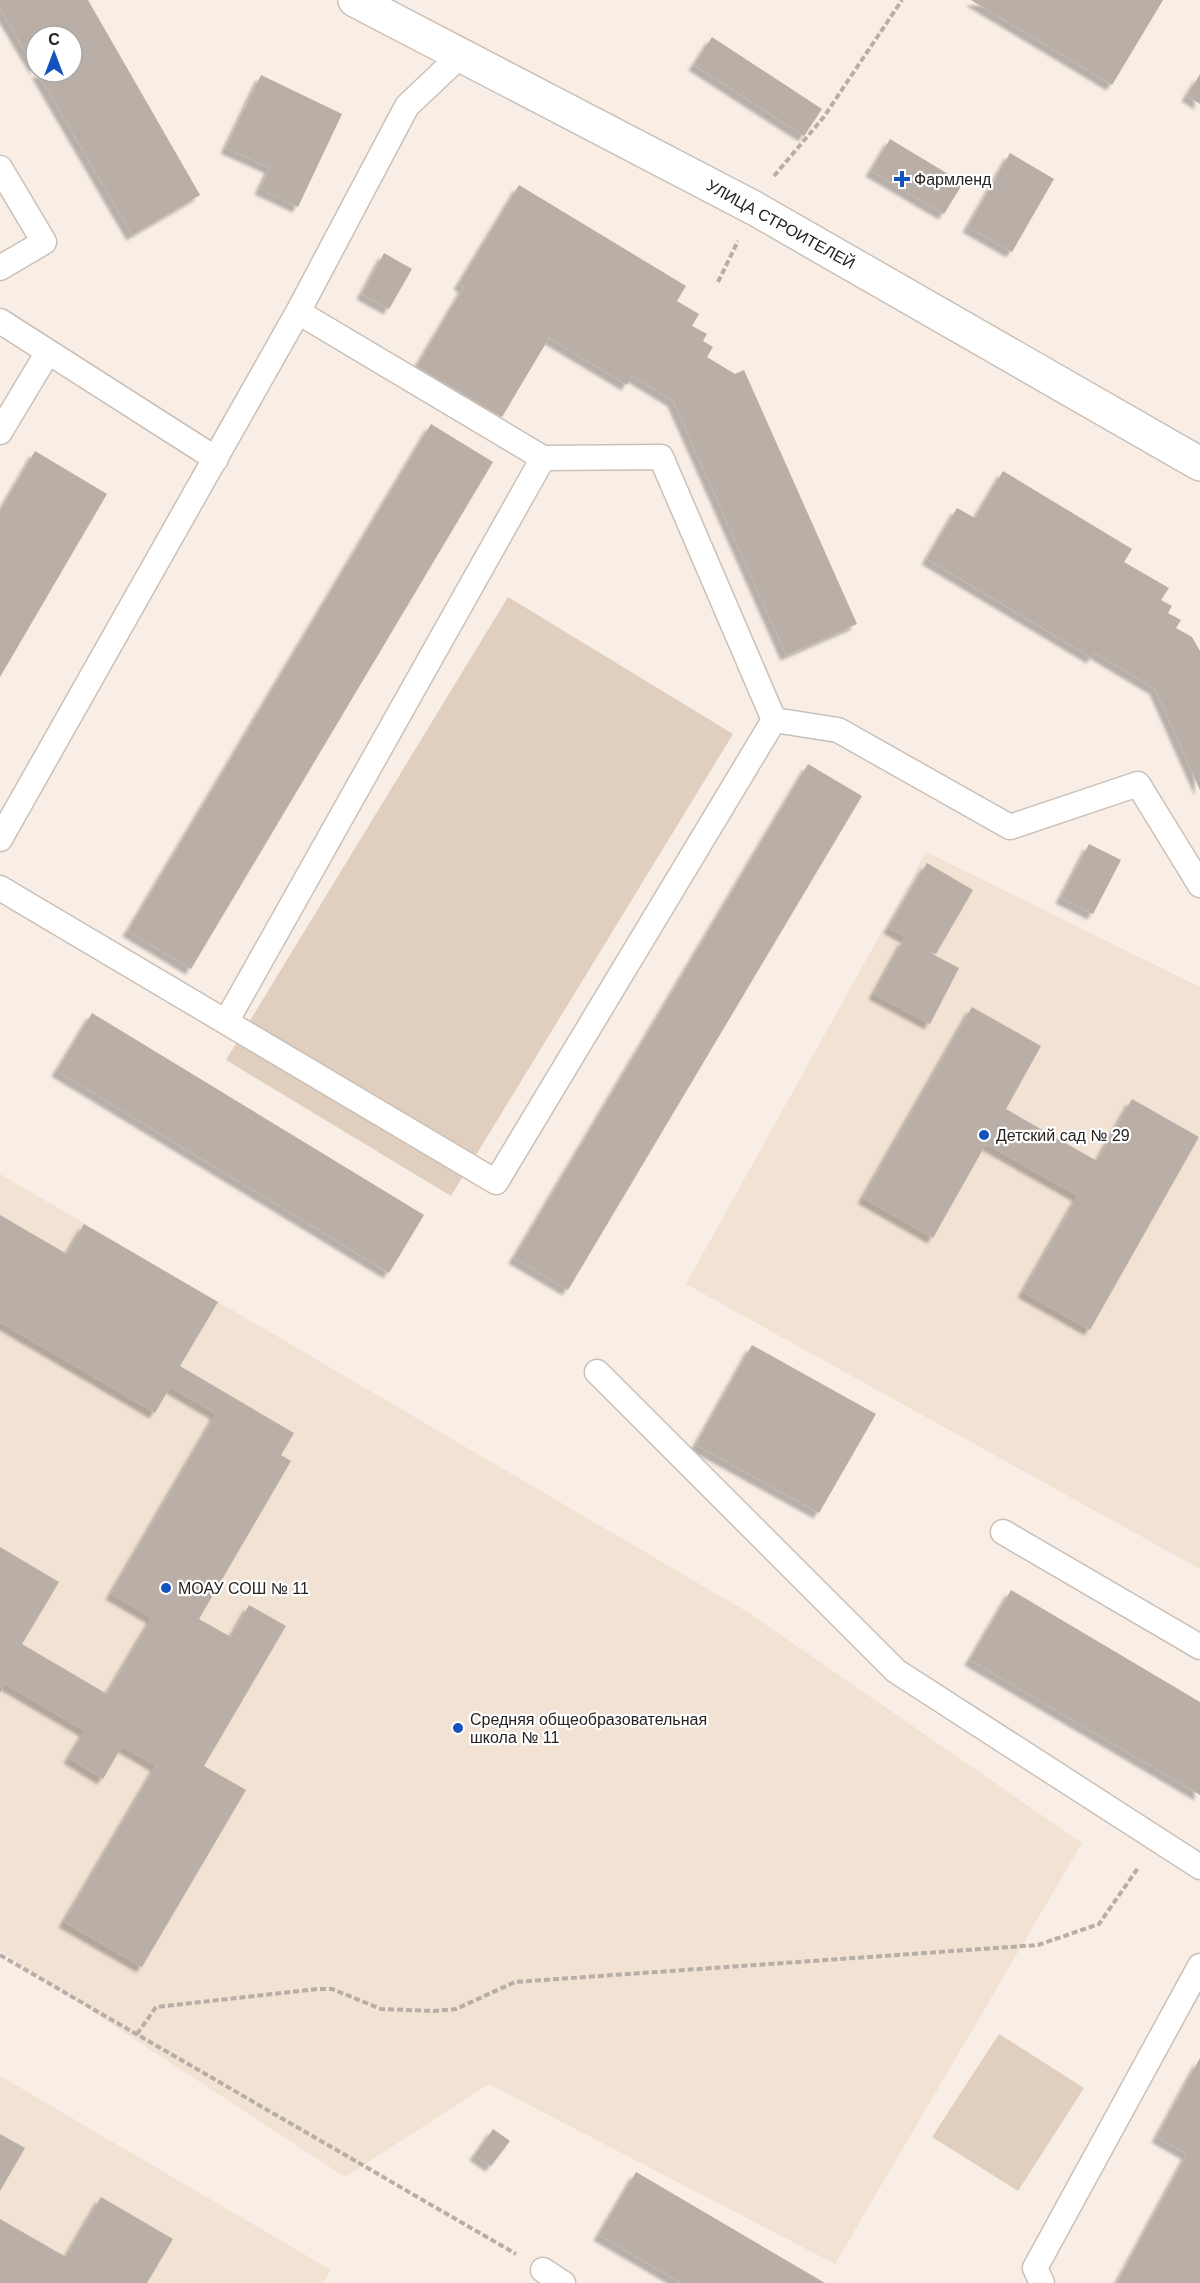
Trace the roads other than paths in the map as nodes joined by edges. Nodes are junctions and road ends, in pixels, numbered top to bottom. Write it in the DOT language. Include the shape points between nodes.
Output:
graph roads {
  1 [pos="355,0"];
  2 [pos="462,54"];
  3 [pos="0,168"];
  4 [pos="0,268"];
  5 [pos="298,312"];
  6 [pos="0,321"];
  7 [pos="48,352"];
  8 [pos="0,432"];
  9 [pos="543,458"];
  10 [pos="216,459"];
  11 [pos="1200,464"];
  12 [pos="774,720"];
  13 [pos="0,839"];
  14 [pos="1200,885"];
  15 [pos="0,888"];
  16 [pos="226,1022"];
  17 [pos="597,1372"];
  18 [pos="1003,1532"];
  19 [pos="1200,1647"];
  20 [pos="1200,1867"];
  21 [pos="1200,1966"];
  22 [pos="1042,2283"];
  1 -- 2 [label="main road, УЛИЦА СТРОИТЕЛЕЙ"];
  2 -- 5 [label="lane" via="407,106"];
  2 -- 11 [label="main road, УЛИЦА СТРОИТЕЛЕЙ" via="754,208"];
  3 -- 4 [label="lane" via="44,242"];
  5 -- 9 [label="lane"];
  5 -- 10 [label="lane"];
  6 -- 7 [label="lane"];
  7 -- 8 [label="lane"];
  7 -- 10 [label="lane"];
  9 -- 12 [label="lane" via="661,457"];
  9 -- 16 [label="lane"];
  10 -- 13 [label="lane"];
  12 -- 14 [label="lane" via="838,730 1010,827 1138,784"];
  12 -- 16 [label="lane" via="496,1182"];
  15 -- 16 [label="lane"];
  17 -- 20 [label="lane" via="896,1671"];
  18 -- 19 [label="lane"];
  21 -- 22 [label="lane" via="1035,2268"];
}
